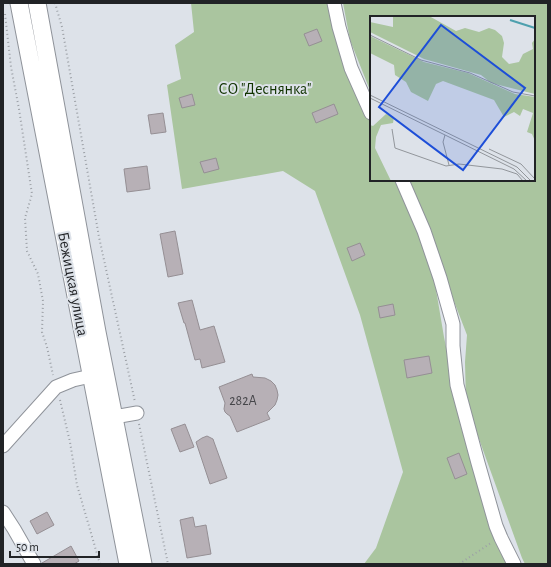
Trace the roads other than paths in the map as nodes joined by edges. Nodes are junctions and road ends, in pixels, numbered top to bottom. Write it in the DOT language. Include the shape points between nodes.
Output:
graph roads {
  1 [pos="37,3"];
  2 [pos="334,3"];
  3 [pos="12,7"];
  4 [pos="370,111"];
  5 [pos="402,181"];
  6 [pos="91,376"];
  7 [pos="137,413"];
  8 [pos="114,417"];
  9 [pos="3,446"];
  10 [pos="3,512"];
  11 [pos="34,564"];
  12 [pos="128,564"];
  13 [pos="143,564"];
  14 [pos="514,564"];
  1 -- 8 [label="main road, Бежицкая улица"];
  2 -- 4 [label="street" via="351,68"];
  3 -- 6 [label="main road, Бежицкая улица"];
  5 -- 14 [label="street" via="440,278 453,324 457,386 496,526"];
  6 -- 9 [label="street" via="56,387"];
  6 -- 12 [label="main road, Бежицкая улица"];
  7 -- 8 [label="street"];
  8 -- 13 [label="main road, Бежицкая улица"];
  10 -- 11 [label="street"];
}
